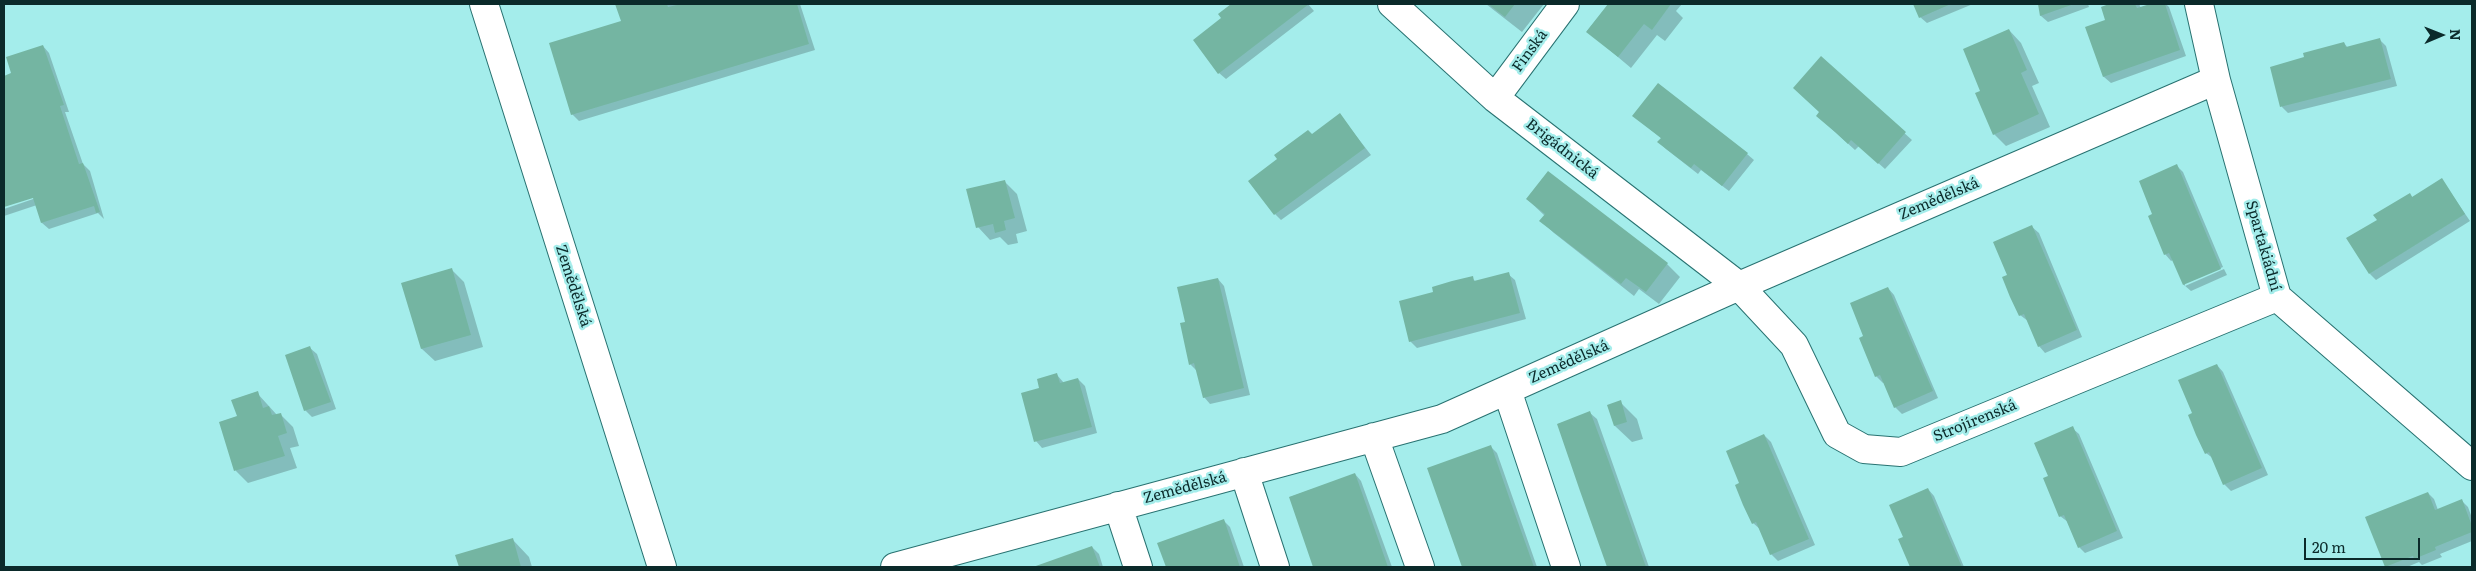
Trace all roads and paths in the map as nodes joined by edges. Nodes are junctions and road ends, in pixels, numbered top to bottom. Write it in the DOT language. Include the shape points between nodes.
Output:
graph roads {
  1 [pos="484,4"];
  2 [pos="1392,4"];
  3 [pos="1565,4"];
  4 [pos="2199,4"];
  5 [pos="2216,80"];
  6 [pos="1495,98"];
  7 [pos="1739,286"];
  8 [pos="2277,297"];
  9 [pos="1507,390"];
  10 [pos="1374,438"];
  11 [pos="2472,466"];
  12 [pos="1244,472"];
  13 [pos="1118,506"];
  14 [pos="970,558"];
  15 [pos="662,567"];
  16 [pos="895,567"];
  17 [pos="1138,567"];
  18 [pos="1275,567"];
  19 [pos="1420,567"];
  20 [pos="1566,567"];
  1 -- 15 [label="street, Zemědělská"];
  2 -- 6 [label="street, Brigádnická"];
  3 -- 6 [label="street, Finská"];
  4 -- 5 [label="street, Spartakiádní"];
  5 -- 7 [label="street, Zemědělská"];
  5 -- 8 [label="street, Spartakiádní"];
  6 -- 7 [label="street, Brigádnická"];
  7 -- 8 [label="street, Strojírenská" via="1794,345 1837,434 1864,449 1901,452"];
  7 -- 9 [label="street, Zemědělská"];
  8 -- 11 [label="street, Spartakiádní"];
  9 -- 10 [label="street, Zemědělská" via="1442,419"];
  9 -- 20 [label="street"];
  10 -- 12 [label="street, Zemědělská"];
  10 -- 19 [label="street"];
  12 -- 13 [label="street, Zemědělská"];
  12 -- 18 [label="street"];
  13 -- 14 [label="street, Zemědělská"];
  13 -- 17 [label="street"];
  14 -- 16 [label="street, Zemědělská"];
}
